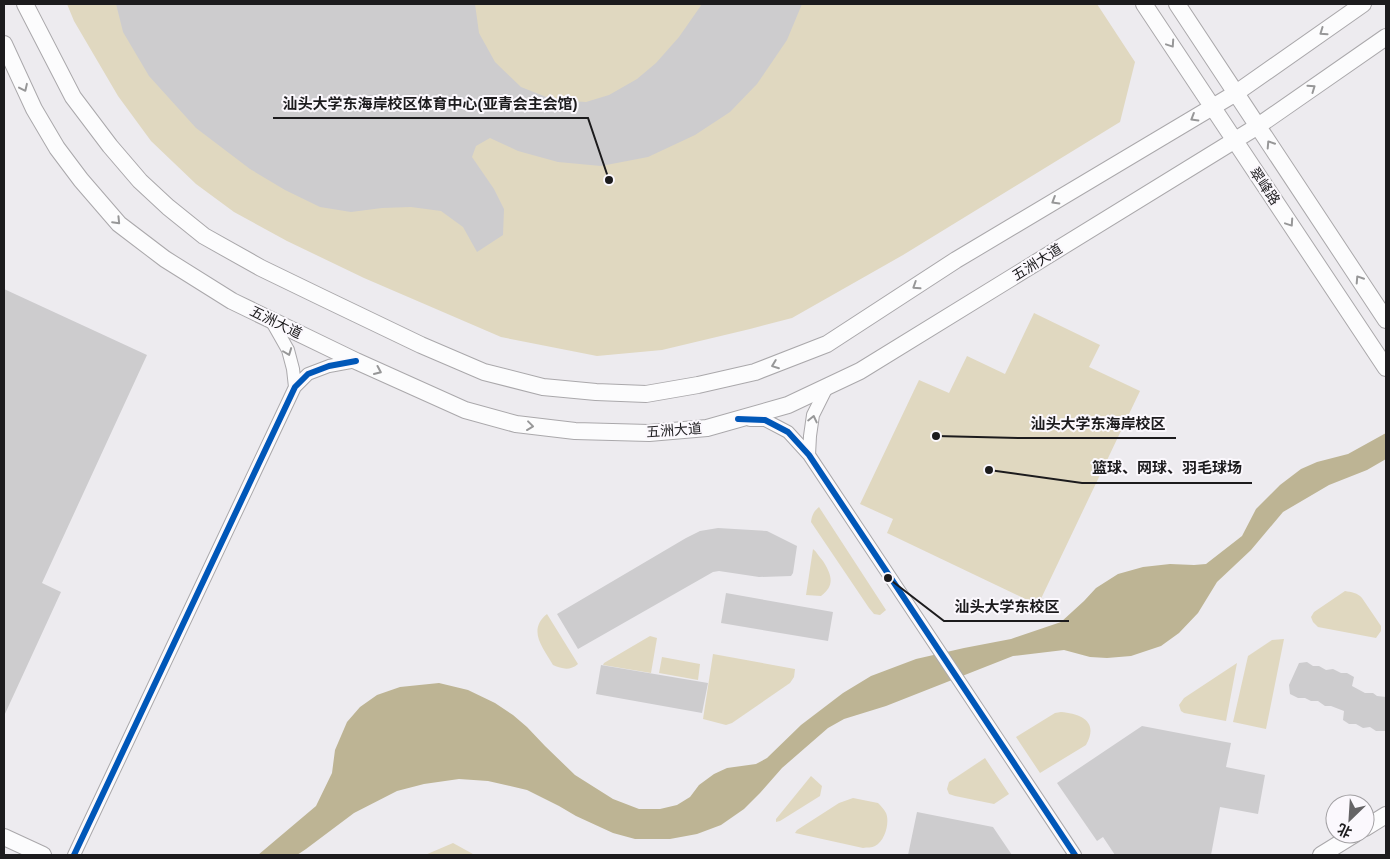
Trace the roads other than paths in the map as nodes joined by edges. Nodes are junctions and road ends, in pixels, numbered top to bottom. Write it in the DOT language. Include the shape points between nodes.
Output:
graph roads {
  1 [pos="25,4"];
  2 [pos="1144,4"];
  3 [pos="1177,4"];
  4 [pos="1363,4"];
  5 [pos="1386,37"];
  6 [pos="4,44"];
  7 [pos="1236,93"];
  8 [pos="1213,107"];
  9 [pos="1258,126"];
  10 [pos="1234,139"];
  11 [pos="271,320"];
  12 [pos="1386,320"];
  13 [pos="356,362"];
  14 [pos="1386,368"];
  15 [pos="295,387"];
  16 [pos="827,387"];
  17 [pos="738,419"];
  18 [pos="809,455"];
  19 [pos="1386,815"];
  20 [pos="1375,822"];
  21 [pos="4,837"];
  22 [pos="1339,844"];
  23 [pos="43,855"];
  24 [pos="74,855"];
  25 [pos="1075,855"];
  26 [pos="1321,855"];
  8 -- 1 [label="main road, one-way" via="956,260 827,344 755,372 698,385 646,394 596,392 543,387 484,372 322,298 204,236 140,181 110,146 73,97"];
  2 -- 8 [label="main road, 翠峰路, one-way"];
  3 -- 7 [label="main road, 翠峰路"];
  4 -- 7 [label="main road, one-way"];
  9 -- 5 [label="main road, 五洲大道, one-way"];
  6 -- 11 [label="main road, 五洲大道, one-way" via="34,109 57,148 119,224 165,259 232,301"];
  7 -- 8 [label="main road"];
  7 -- 9 [label="main road, 翠峰路"];
  8 -- 10 [label="main road, 翠峰路"];
  9 -- 10 [label="main road, 五洲大道"];
  12 -- 9 [label="main road, 翠峰路, one-way"];
  10 -- 14 [label="main road, 翠峰路, one-way"];
  10 -- 16 [label="main road, 五洲大道" via="860,371"];
  11 -- 13 [label="main road, 五洲大道"];
  11 -- 15 [label="street, one-way" via="288,350"];
  13 -- 15 [label="street" via="308,374"];
  13 -- 17 [label="main road, 五洲大道, one-way" via="465,410 516,424 575,431 649,433 707,428"];
  15 -- 24 [label="street"];
  16 -- 17 [label="main road, 五洲大道" via="788,405"];
  18 -- 16 [label="street, one-way" via="813,414"];
  17 -- 18 [label="street" via="765,420 788,432"];
  18 -- 25 [label="street"];
  19 -- 20 [label="main road"];
  21 -- 23 [label="main road"];
  22 -- 26 [label="main road"];
}
